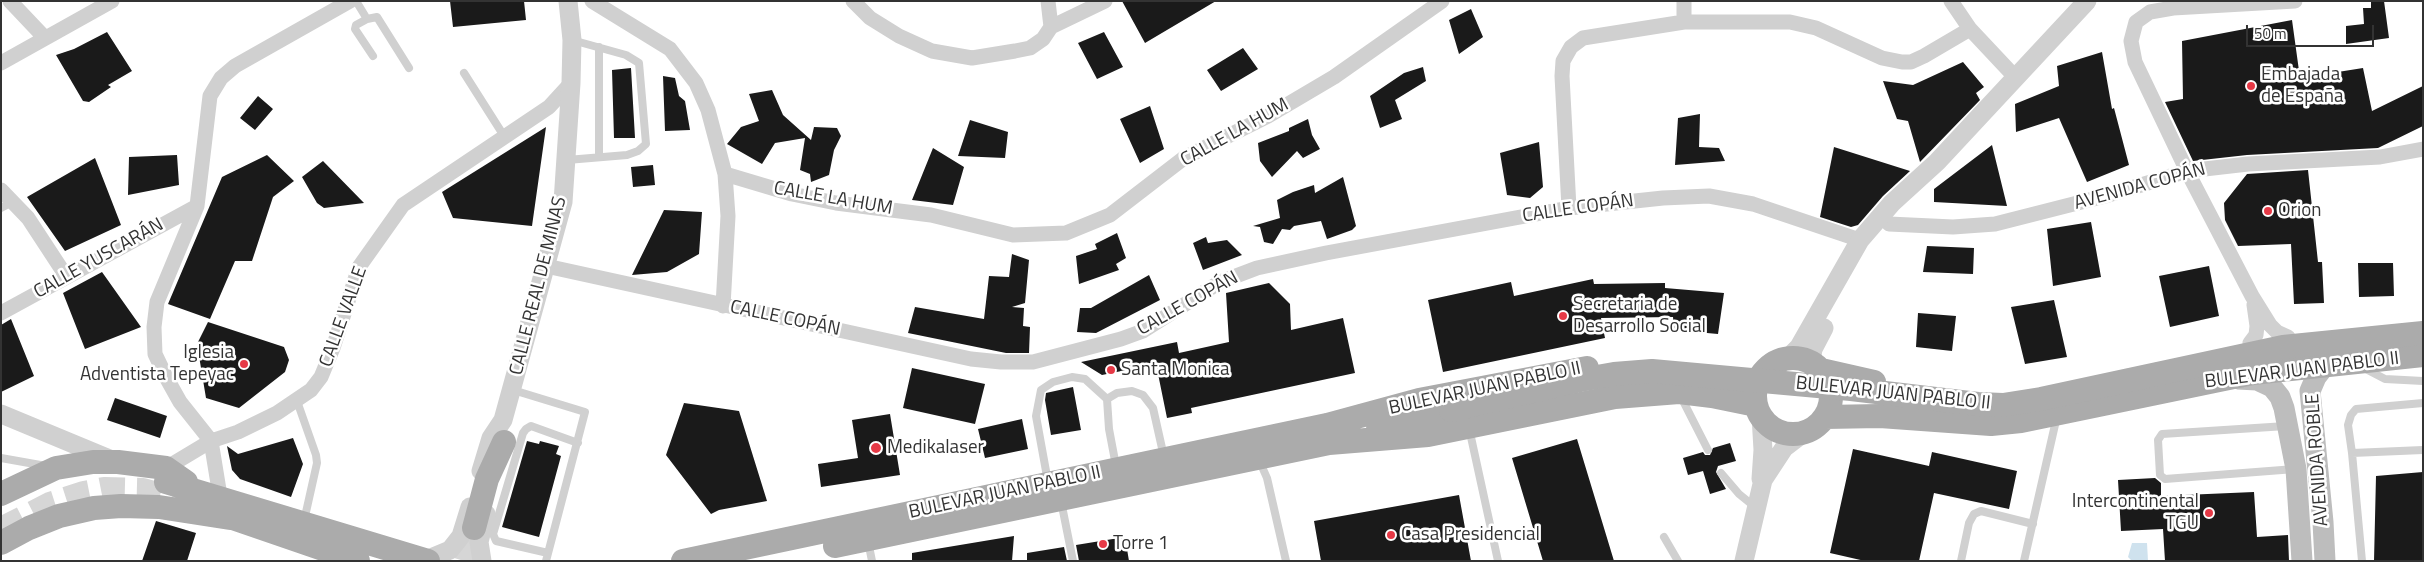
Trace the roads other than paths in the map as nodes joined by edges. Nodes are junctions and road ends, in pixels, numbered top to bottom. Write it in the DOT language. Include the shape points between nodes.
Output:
graph roads {
  1 [pos="10,1"];
  2 [pos="350,1"];
  3 [pos="356,1"];
  4 [pos="568,1"];
  5 [pos="592,1"];
  6 [pos="852,1"];
  7 [pos="1048,1"];
  8 [pos="1105,1"];
  9 [pos="1442,1"];
  10 [pos="1684,1"];
  11 [pos="1951,1"];
  12 [pos="2087,1"];
  13 [pos="2296,1"];
  14 [pos="2244,3"];
  15 [pos="102,4"];
  16 [pos="367,20"];
  17 [pos="1684,22"];
  18 [pos="1051,27"];
  19 [pos="1970,29"];
  20 [pos="45,38"];
  21 [pos="572,40"];
  22 [pos="599,47"];
  23 [pos="373,56"];
  24 [pos="1,63"];
  25 [pos="409,68"];
  26 [pos="464,73"];
  27 [pos="2016,78"];
  28 [pos="571,83"];
  29 [pos="504,136"];
  30 [pos="2423,149"];
  31 [pos="599,157"];
  32 [pos="566,160"];
  33 [pos="1937,162"];
  34 [pos="2187,171"];
  35 [pos="725,174"];
  36 [pos="1,190"];
  37 [pos="7,205"];
  38 [pos="197,206"];
  39 [pos="1569,208"];
  40 [pos="1889,224"];
  41 [pos="1860,240"];
  42 [pos="546,266"];
  43 [pos="66,276"];
  44 [pos="2252,296"];
  45 [pos="723,306"];
  46 [pos="1,313"];
  47 [pos="2423,322"];
  48 [pos="2423,333"];
  49 [pos="2288,337"];
  50 [pos="2250,343"];
  51 [pos="2423,355"];
  52 [pos="1787,358"];
  53 [pos="2354,362"];
  54 [pos="2326,364"];
  55 [pos="1816,366"];
  56 [pos="1765,370"];
  57 [pos="2228,378"];
  58 [pos="2423,381"];
  59 [pos="512,390"];
  60 [pos="1679,392"];
  61 [pos="1107,399"];
  62 [pos="297,401"];
  63 [pos="2423,403"];
  64 [pos="1758,411"];
  65 [pos="1,414"];
  66 [pos="2057,414"];
  67 [pos="1825,417"];
  68 [pos="2288,426"];
  69 [pos="1469,427"];
  70 [pos="503,431"];
  71 [pos="1805,432"];
  72 [pos="1328,434"];
  73 [pos="211,441"];
  74 [pos="578,443"];
  75 [pos="1708,450"];
  76 [pos="2423,450"];
  77 [pos="2352,453"];
  78 [pos="1,458"];
  79 [pos="1258,458"];
  80 [pos="1165,459"];
  81 [pos="118,462"];
  82 [pos="56,468"];
  83 [pos="1116,469"];
  84 [pos="2296,469"];
  85 [pos="1721,473"];
  86 [pos="166,475"];
  87 [pos="1054,491"];
  88 [pos="1,494"];
  89 [pos="204,497"];
  90 [pos="1758,503"];
  91 [pos="230,518"];
  92 [pos="2033,524"];
  93 [pos="474,528"];
  94 [pos="296,530"];
  95 [pos="1664,537"];
  96 [pos="1,543"];
  97 [pos="870,550"];
  98 [pos="547,557"];
  99 [pos="351,560"];
  100 [pos="427,560"];
  101 [pos="389,561"];
  102 [pos="482,561"];
  103 [pos="683,561"];
  104 [pos="762,561"];
  105 [pos="1073,561"];
  106 [pos="1286,561"];
  107 [pos="1498,561"];
  108 [pos="1678,561"];
  109 [pos="1744,561"];
  110 [pos="1961,561"];
  111 [pos="2024,561"];
  112 [pos="2302,561"];
  113 [pos="2325,561"];
  114 [pos="2362,561"];
  1 -- 20 [label="street"];
  2 -- 38 [label="street" via="235,66 221,78 210,96"];
  3 -- 16 [label="lane"];
  4 -- 21 [label="street, CALLE REAL DE MINAS"];
  5 -- 35 [label="street" via="670,49 696,83 708,110"];
  6 -- 18 [label="street" via="870,18 899,36 932,51 972,58 1030,48 1044,39"];
  7 -- 18 [label="street"];
  8 -- 18 [label="street"];
  9 -- 35 [label="street, CALLE LA HUM" via="1334,77 1268,116 1184,158 1110,215 1066,234 1013,235 931,215 792,194"];
  10 -- 17 [label="street"];
  11 -- 19 [label="street"];
  12 -- 27 [label="street"];
  13 -- 14 [label="street"];
  14 -- 34 [label="street" via="2150,12 2136,22 2131,41 2135,62"];
  15 -- 20 [label="street"];
  16 -- 23 [label="lane" via="356,25 356,29"];
  16 -- 25 [label="lane" via="377,17"];
  17 -- 19 [label="street" via="1777,20 1803,24 1882,58 1902,62 1912,62"];
  17 -- 39 [label="street" via="1598,34 1583,38 1571,47 1563,62 1562,76"];
  19 -- 27 [label="street"];
  20 -- 24 [label="street"];
  21 -- 22 [label="lane"];
  21 -- 28 [label="street, CALLE REAL DE MINAS"];
  22 -- 31 [label="lane"];
  22 -- 31 [label="lane" via="626,55 639,63 646,144 627,155"];
  26 -- 29 [label="lane"];
  27 -- 33 [label="street"];
  28 -- 29 [label="street, CALLE VALLE" via="550,107"];
  28 -- 32 [label="street, CALLE REAL DE MINAS"];
  29 -- 62 [label="street, CALLE VALLE" via="403,205 359,267 321,377"];
  30 -- 34 [label="street, AVENIDA COPÁN" via="2380,157 2248,164"];
  31 -- 32 [label="lane"];
  32 -- 42 [label="street, CALLE REAL DE MINAS" via="562,202"];
  33 -- 40 [label="street"];
  33 -- 41 [label="street" via="1892,203"];
  34 -- 40 [label="street, AVENIDA COPÁN" via="1995,224"];
  34 -- 44 [label="street"];
  35 -- 45 [label="street" via="728,216"];
  36 -- 37 [label="street"];
  37 -- 43 [label="street" via="28,218"];
  38 -- 43 [label="street, CALLE YUSCARÁN"];
  38 -- 73 [label="street" via="157,302 155,354 180,402"];
  39 -- 41 [label="street, CALLE COPÁN" via="1709,196 1753,204"];
  39 -- 45 [label="street, CALLE COPÁN" via="1256,268 1220,282 1143,331 1033,362 971,359"];
  40 -- 55 [label="street" via="1869,247 1813,349"];
  41 -- 52 [label="street" via="1799,347"];
  42 -- 45 [label="street, CALLE COPÁN"];
  42 -- 59 [label="street, CALLE REAL DE MINAS"];
  43 -- 46 [label="street, CALLE YUSCARÁN"];
  44 -- 49 [label="street" via="2270,325"];
  44 -- 50 [label="street" via="2257,326 2256,335"];
  47 -- 49 [label="main road, BULEVAR JUAN PABLO II"];
  48 -- 72 [label="main road, BULEVAR JUAN PABLO II, bridge" via="2283,347 2003,405 1652,371 1614,374"];
  49 -- 50 [label="main road, BULEVAR JUAN PABLO II"];
  50 -- 55 [label="main road, BULEVAR JUAN PABLO II" via="2023,395 1940,392 1878,383"];
  51 -- 53 [label="main road, BULEVAR JUAN PABLO II"];
  52 -- 55 [label="main road" via="1799,358"];
  52 -- 56 [label="main road"];
  53 -- 54 [label="main road, BULEVAR JUAN PABLO II"];
  53 -- 58 [label="lane" via="2385,379"];
  54 -- 57 [label="main road, BULEVAR JUAN PABLO II"];
  54 -- 113 [label="main road, AVENIDA ROBLE" via="2310,391"];
  55 -- 67 [label="main road" via="1828,380 1831,393"];
  56 -- 64 [label="main road" via="1755,392"];
  56 -- 72 [label="main road, BULEVAR JUAN PABLO II" via="1652,362 1605,365 1419,400"];
  57 -- 66 [label="main road, BULEVAR JUAN PABLO II"];
  57 -- 68 [label="main road, AVENIDA ROBLE" via="2257,380 2272,387 2280,396"];
  59 -- 70 [label="street, CALLE REAL DE MINAS"];
  59 -- 74 [label="lane" via="584,410 586,414"];
  60 -- 64 [label="main road, BULEVAR JUAN PABLO II" via="1712,396"];
  60 -- 69 [label="main road, BULEVAR JUAN PABLO II" via="1615,397"];
  60 -- 75 [label="lane"];
  61 -- 80 [label="lane" via="1132,390 1143,395 1153,408"];
  61 -- 83 [label="lane"];
  61 -- 87 [label="lane" via="1085,379 1072,377 1053,382 1042,390 1036,416"];
  62 -- 73 [label="street, CALLE VALLE" via="238,432"];
  62 -- 94 [label="lane" via="317,463"];
  63 -- 77 [label="lane" via="2356,409 2348,425"];
  64 -- 71 [label="main road" via="1769,426 1780,432"];
  64 -- 90 [label="street" via="1763,456"];
  65 -- 81 [label="street"];
  66 -- 67 [label="main road, BULEVAR JUAN PABLO II" via="1991,424 1880,416"];
  66 -- 92 [label="lane"];
  67 -- 71 [label="main road"];
  68 -- 84 [label="main road, AVENIDA ROBLE"];
  68 -- 84 [label="lane" via="2162,434 2158,440 2160,475 2165,479"];
  69 -- 72 [label="main road, BULEVAR JUAN PABLO II" via="1428,435"];
  69 -- 107 [label="lane"];
  70 -- 93 [label="main road"];
  70 -- 100 [label="street, CALLE REAL DE MINAS" via="491,438 461,536 450,550"];
  70 -- 102 [label="street, CALLE REAL DE MINAS" via="479,542"];
  71 -- 90 [label="street" via="1777,457 1763,480"];
  72 -- 79 [label="main road, BULEVAR JUAN PABLO II"];
  72 -- 80 [label="main road, BULEVAR JUAN PABLO II"];
  73 -- 86 [label="street, CALLE VALLE"];
  73 -- 89 [label="street"];
  74 -- 98 [label="lane"];
  74 -- 98 [label="lane" via="530,426 526,429 493,534 496,540"];
  76 -- 77 [label="lane"];
  77 -- 114 [label="lane"];
  78 -- 82 [label="lane"];
  79 -- 87 [label="main road, BULEVAR JUAN PABLO II"];
  79 -- 106 [label="lane" via="1267,478"];
  80 -- 83 [label="main road, BULEVAR JUAN PABLO II"];
  81 -- 82 [label="main road"];
  81 -- 86 [label="main road"];
  82 -- 88 [label="main road"];
  83 -- 87 [label="main road, BULEVAR JUAN PABLO II"];
  84 -- 112 [label="main road, AVENIDA ROBLE"];
  85 -- 90 [label="lane" via="1739,494"];
  86 -- 89 [label="main road"];
  87 -- 97 [label="main road, BULEVAR JUAN PABLO II"];
  87 -- 103 [label="main road, BULEVAR JUAN PABLO II"];
  87 -- 105 [label="lane"];
  89 -- 91 [label="main road"];
  89 -- 94 [label="main road"];
  90 -- 109 [label="street"];
  91 -- 94 [label="main road"];
  91 -- 96 [label="main road" via="159,507 94,508 59,516"];
  92 -- 110 [label="lane" via="1982,511 1974,514"];
  92 -- 111 [label="lane"];
  94 -- 99 [label="main road"];
  94 -- 100 [label="main road"];
  94 -- 101 [label="main road"];
  95 -- 108 [label="lane"];
  97 -- 104 [label="main road, BULEVAR JUAN PABLO II"];
}
